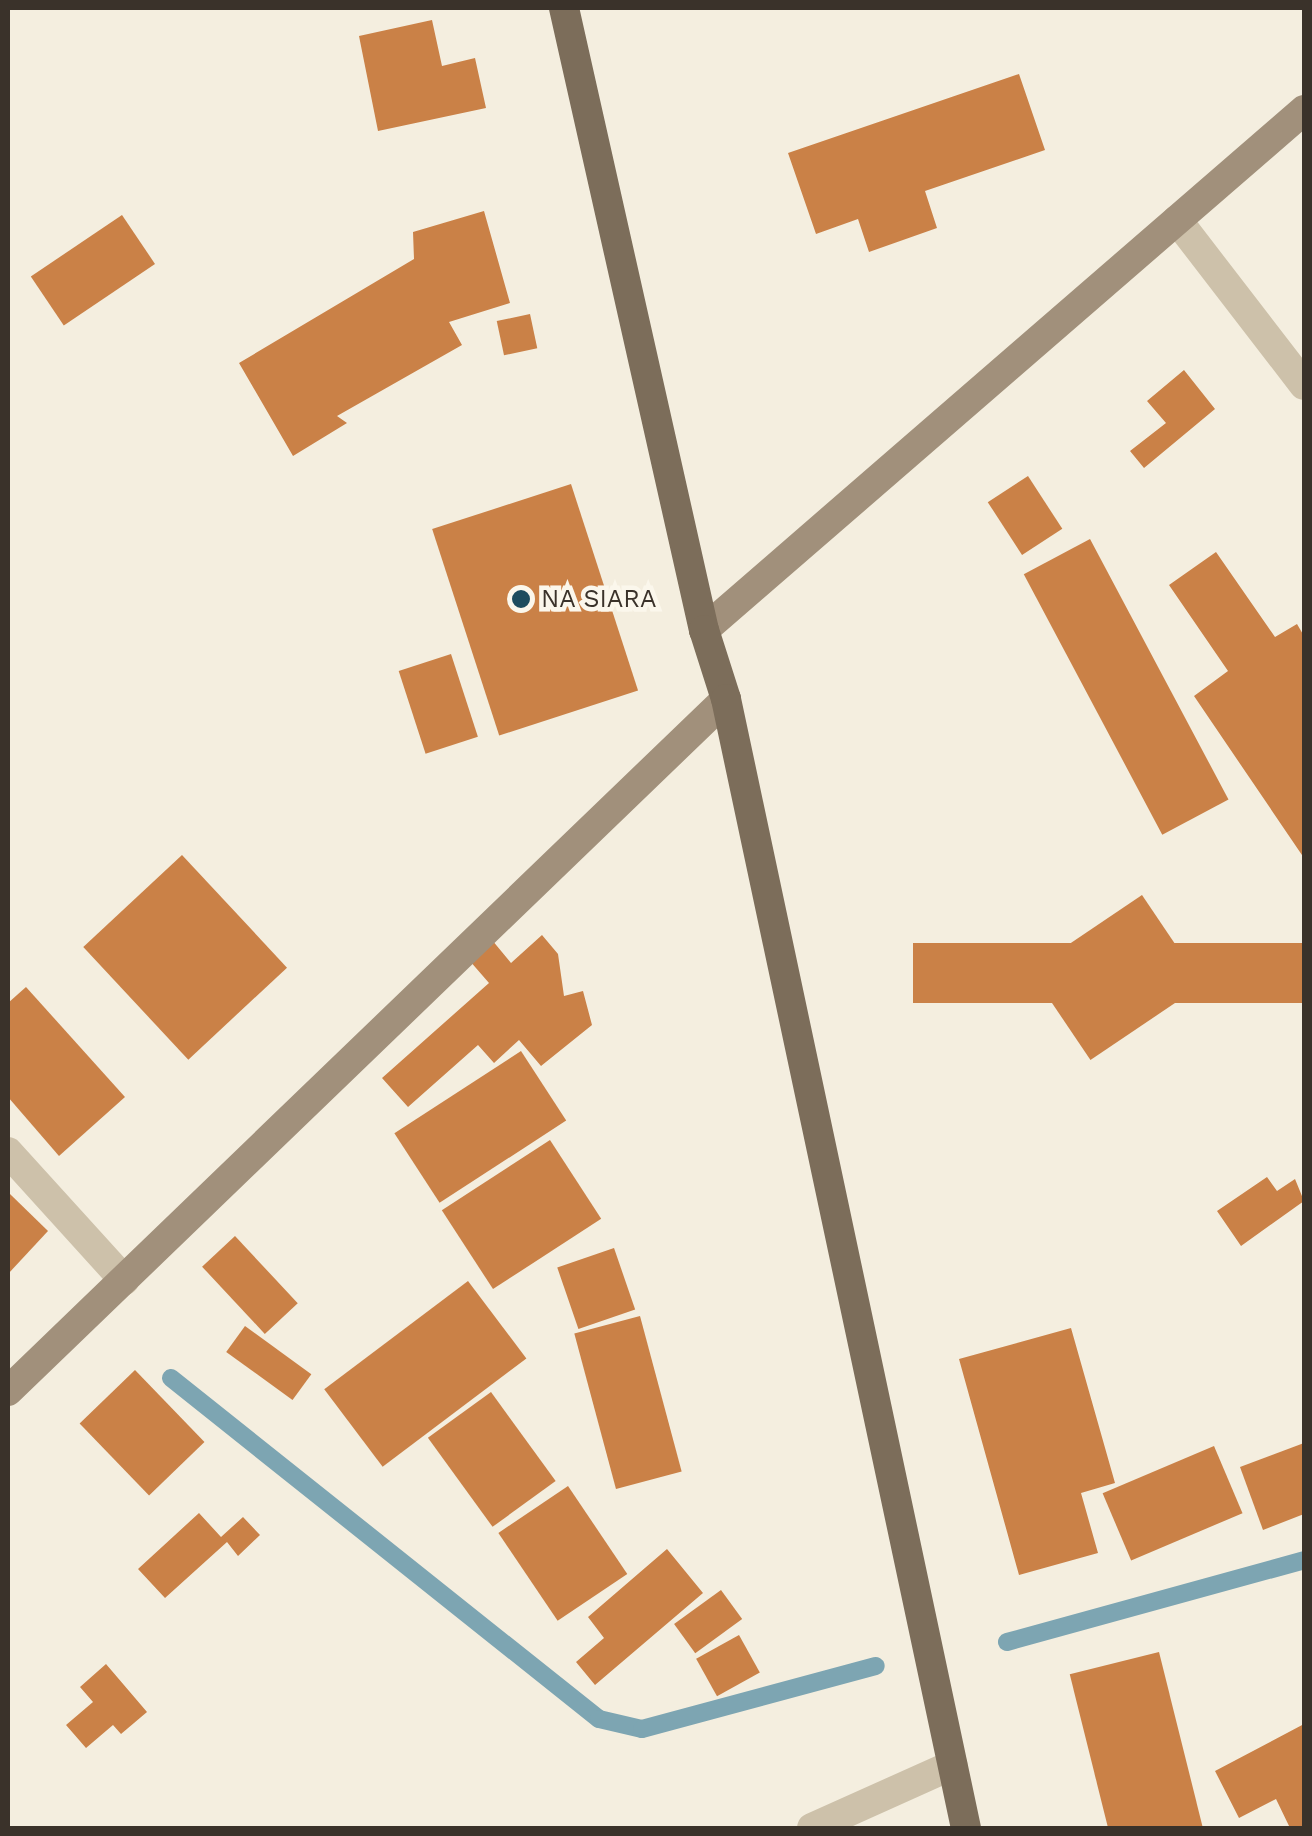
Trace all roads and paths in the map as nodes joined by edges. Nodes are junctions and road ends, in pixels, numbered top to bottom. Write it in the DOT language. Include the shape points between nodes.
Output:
graph roads {
  1 [pos="564,8"];
  2 [pos="1304,110"];
  3 [pos="1177,220"];
  4 [pos="1304,386"];
  5 [pos="704,630"];
  6 [pos="726,699"];
  7 [pos="8,1152"];
  8 [pos="124,1280"];
  9 [pos="8,1391"];
  10 [pos="952,1765"];
  11 [pos="812,1828"];
  12 [pos="966,1828"];
  1 -- 5 [label="main road"];
  2 -- 3 [label="street"];
  3 -- 4 [label="street"];
  3 -- 5 [label="street"];
  5 -- 6 [label="main road"];
  6 -- 8 [label="street"];
  6 -- 10 [label="main road"];
  7 -- 8 [label="street"];
  8 -- 9 [label="street"];
  10 -- 11 [label="street"];
  10 -- 12 [label="main road"];
}
